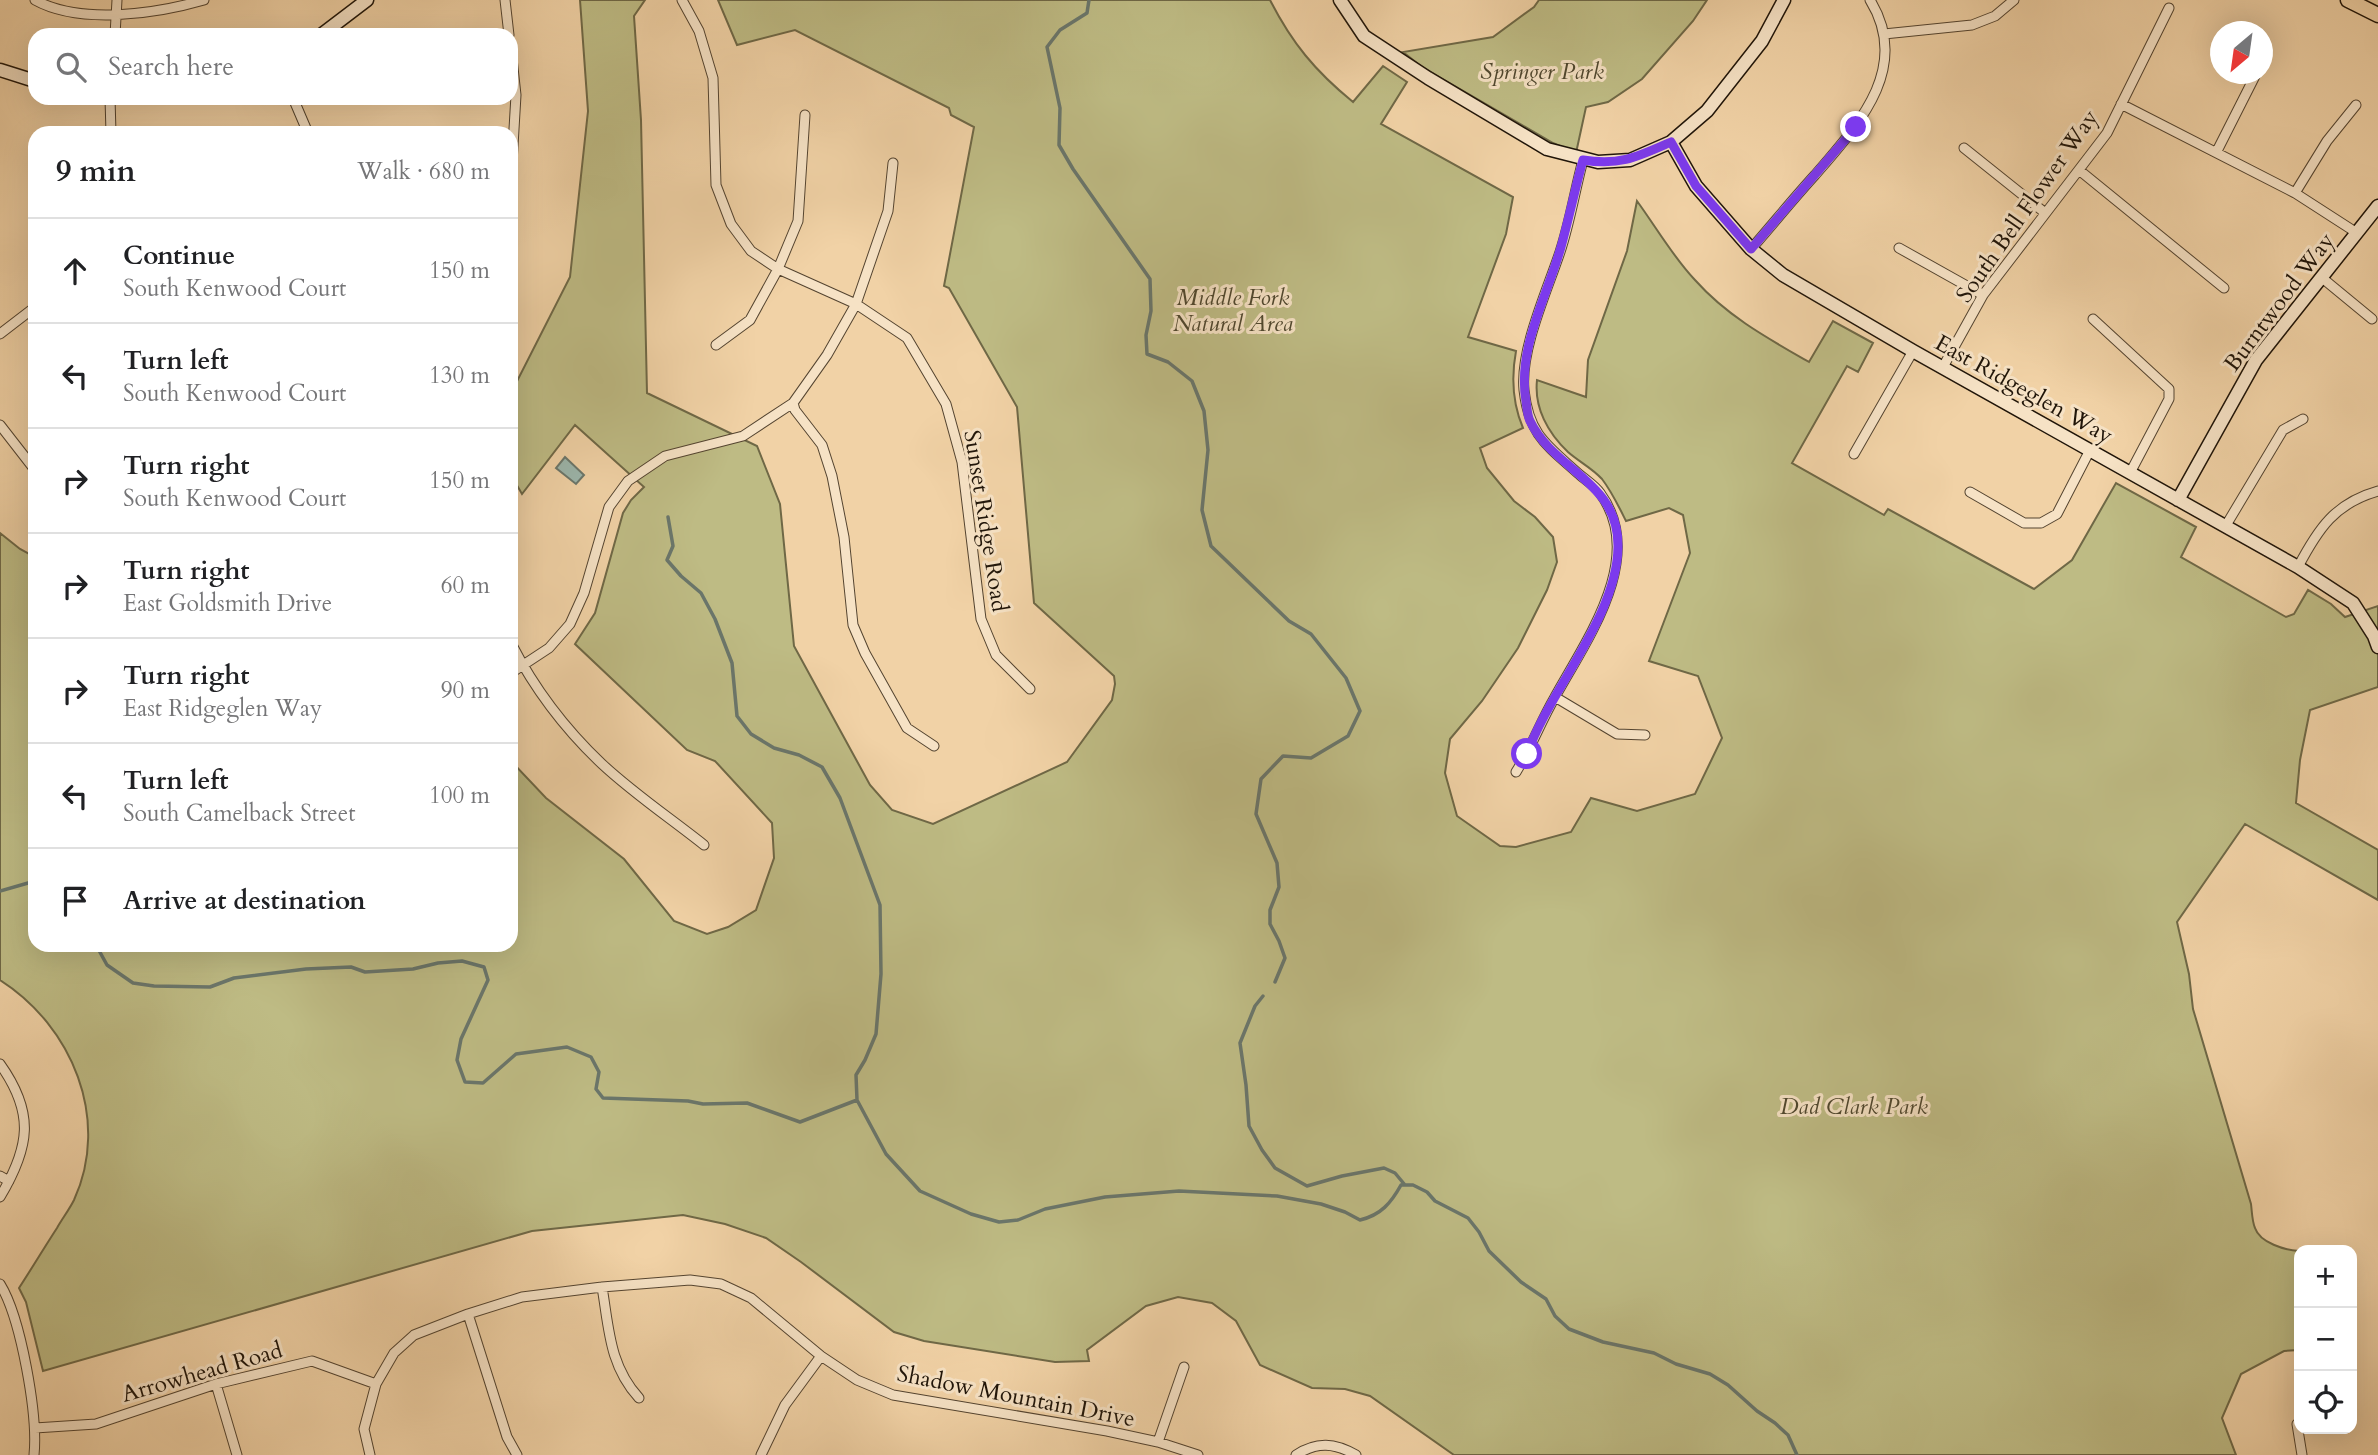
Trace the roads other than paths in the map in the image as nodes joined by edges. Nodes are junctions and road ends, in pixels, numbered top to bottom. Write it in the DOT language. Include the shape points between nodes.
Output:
graph roads {
  1 [pos="35,0"];
  2 [pos="117,0"];
  3 [pos="204,0"];
  4 [pos="367,0"];
  5 [pos="505,0"];
  6 [pos="682,0"];
  7 [pos="1340,0"];
  8 [pos="1784,0"];
  9 [pos="1870,0"];
  10 [pos="2014,0"];
  11 [pos="2348,0"];
  12 [pos="2169,8"];
  13 [pos="2378,15"];
  14 [pos="117,16"];
  15 [pos="116,28"];
  16 [pos="330,28"];
  17 [pos="508,28"];
  18 [pos="1884,34"];
  19 [pos="0,70"];
  20 [pos="28,79"];
  21 [pos="2251,84"];
  22 [pos="2121,104"];
  23 [pos="110,105"];
  24 [pos="296,105"];
  25 [pos="515,105"];
  26 [pos="2356,105"];
  27 [pos="805,115"];
  28 [pos="111,126"];
  29 [pos="305,126"];
  30 [pos="514,126"];
  31 [pos="1671,142"];
  32 [pos="1964,148"];
  33 [pos="2217,151"];
  34 [pos="1583,160"];
  35 [pos="893,163"];
  36 [pos="2078,170"];
  37 [pos="2295,193"];
  38 [pos="2378,206"];
  39 [pos="2044,212"];
  40 [pos="2357,233"];
  41 [pos="1899,248"];
  42 [pos="1751,249"];
  43 [pos="778,269"];
  44 [pos="2321,277"];
  45 [pos="2224,288"];
  46 [pos="1983,295"];
  47 [pos="856,304"];
  48 [pos="28,312"];
  49 [pos="2093,319"];
  50 [pos="2372,319"];
  51 [pos="0,334"];
  52 [pos="716,345"];
  53 [pos="1913,351"];
  54 [pos="1943,367"];
  55 [pos="793,403"];
  56 [pos="2303,419"];
  57 [pos="0,425"];
  58 [pos="2090,450"];
  59 [pos="28,454"];
  60 [pos="1854,454"];
  61 [pos="2130,473"];
  62 [pos="2378,491"];
  63 [pos="1970,492"];
  64 [pos="2178,499"];
  65 [pos="2225,527"];
  66 [pos="2298,567"];
  67 [pos="2378,647"];
  68 [pos="518,655"];
  69 [pos="524,667"];
  70 [pos="518,670"];
  71 [pos="1030,689"];
  72 [pos="1555,697"];
  73 [pos="1645,735"];
  74 [pos="934,746"];
  75 [pos="1516,772"];
  76 [pos="704,845"];
  77 [pos="0,1064"];
  78 [pos="0,1176"];
  79 [pos="9,1181"];
  80 [pos="0,1197"];
  81 [pos="0,1284"];
  82 [pos="603,1287"];
  83 [pos="468,1314"];
  84 [pos="821,1356"];
  85 [pos="1184,1367"];
  86 [pos="216,1384"];
  87 [pos="376,1384"];
  88 [pos="639,1398"];
  89 [pos="35,1428"];
  90 [pos="2299,1434"];
  91 [pos="1158,1443"];
  92 [pos="34,1455"];
  93 [pos="237,1455"];
  94 [pos="370,1455"];
  95 [pos="517,1455"];
  96 [pos="761,1455"];
  97 [pos="1198,1455"];
  98 [pos="1296,1455"];
  99 [pos="1356,1455"];
  100 [pos="2302,1455"];
  1 -- 14 [label="street" via="76,12"];
  2 -- 14 [label="street"];
  3 -- 14 [label="street"];
  4 -- 16 [label="street"];
  5 -- 17 [label="street"];
  6 -- 43 [label="street, Sunset Ridge Road" via="699,31 713,78 716,186 731,224 751,251"];
  7 -- 34 [label="street" via="1364,36 1406,65 1547,149"];
  8 -- 31 [label="street" via="1762,41 1727,87"];
  9 -- 18 [label="street"];
  10 -- 18 [label="street" via="1995,16 1972,24"];
  11 -- 13 [label="main road"];
  12 -- 22 [label="street, South Bell Flower Way"];
  14 -- 15 [label="street"];
  18 -- 42 [label="street" via="1884,66 1870,104 1842,145"];
  19 -- 20 [label="street"];
  21 -- 33 [label="street"];
  22 -- 33 [label="street"];
  22 -- 36 [label="street, South Bell Flower Way" via="2107,133"];
  23 -- 28 [label="street"];
  24 -- 29 [label="street"];
  25 -- 30 [label="street"];
  26 -- 37 [label="street"];
  27 -- 43 [label="street" via="798,221"];
  31 -- 34 [label="street" via="1630,160"];
  31 -- 42 [label="street, East Ridgeglen Way" via="1696,186"];
  32 -- 39 [label="street"];
  33 -- 37 [label="street"];
  34 -- 72 [label="street" via="1561,249 1529,341 1523,386 1529,419 1543,441 1599,492 1614,519 1618,548 1601,615"];
  35 -- 47 [label="street" via="888,211"];
  36 -- 39 [label="street, South Bell Flower Way"];
  36 -- 45 [label="street"];
  37 -- 40 [label="street"];
  38 -- 40 [label="street, Burntwood Way"];
  39 -- 46 [label="street, South Bell Flower Way"];
  40 -- 44 [label="street, Burntwood Way"];
  41 -- 46 [label="street"];
  42 -- 53 [label="street, East Ridgeglen Way" via="1783,275"];
  43 -- 47 [label="street, Sunset Ridge Road"];
  43 -- 52 [label="street" via="750,320"];
  44 -- 50 [label="street"];
  44 -- 64 [label="street, Burntwood Way" via="2256,360"];
  46 -- 54 [label="street, South Bell Flower Way"];
  47 -- 55 [label="street"];
  47 -- 71 [label="street, Sunset Ridge Road" via="907,338 946,404 962,462 981,619 996,655"];
  48 -- 51 [label="street"];
  49 -- 61 [label="street" via="2169,389 2169,399"];
  53 -- 54 [label="street, East Ridgeglen Way"];
  53 -- 60 [label="street"];
  54 -- 58 [label="street, East Ridgeglen Way"];
  55 -- 69 [label="street" via="743,436 665,456 628,481 609,507 570,624"];
  55 -- 74 [label="street" via="822,445 832,476 853,625 907,728"];
  56 -- 65 [label="street" via="2283,430"];
  57 -- 59 [label="street"];
  58 -- 61 [label="street, East Ridgeglen Way"];
  58 -- 63 [label="street" via="2057,514 2040,523 2024,523"];
  61 -- 64 [label="street, East Ridgeglen Way"];
  62 -- 66 [label="street" via="2358,496 2329,519 2315,533"];
  64 -- 65 [label="street, East Ridgeglen Way"];
  65 -- 66 [label="street, East Ridgeglen Way"];
  66 -- 67 [label="street, East Ridgeglen Way" via="2353,603"];
  68 -- 69 [label="street"];
  69 -- 70 [label="street"];
  69 -- 76 [label="street" via="557,716 602,764"];
  72 -- 73 [label="street" via="1617,734"];
  72 -- 75 [label="street"];
  77 -- 79 [label="street" via="13,1082 25,1125 23,1146"];
  78 -- 79 [label="street"];
  79 -- 80 [label="street"];
  81 -- 89 [label="street" via="15,1321"];
  82 -- 83 [label="street, Shadow Mountain Drive" via="522,1297"];
  82 -- 84 [label="street, Shadow Mountain Drive" via="690,1280 721,1284 751,1298"];
  82 -- 88 [label="street" via="613,1355 625,1382"];
  83 -- 87 [label="street, Shadow Mountain Drive" via="414,1335 394,1353"];
  83 -- 95 [label="street" via="507,1437"];
  84 -- 91 [label="street, Shadow Mountain Drive" via="857,1380 893,1395"];
  84 -- 96 [label="street" via="785,1405"];
  85 -- 91 [label="street"];
  86 -- 87 [label="street, Arrowhead Road" via="312,1360"];
  86 -- 89 [label="street, Arrowhead Road" via="96,1424"];
  86 -- 93 [label="street"];
  87 -- 94 [label="street, Shadow Mountain Drive" via="363,1429"];
  89 -- 92 [label="street"];
  90 -- 100 [label="street"];
  91 -- 97 [label="street, Shadow Mountain Drive"];
  98 -- 99 [label="street" via="1307,1448 1333,1445"];
}
